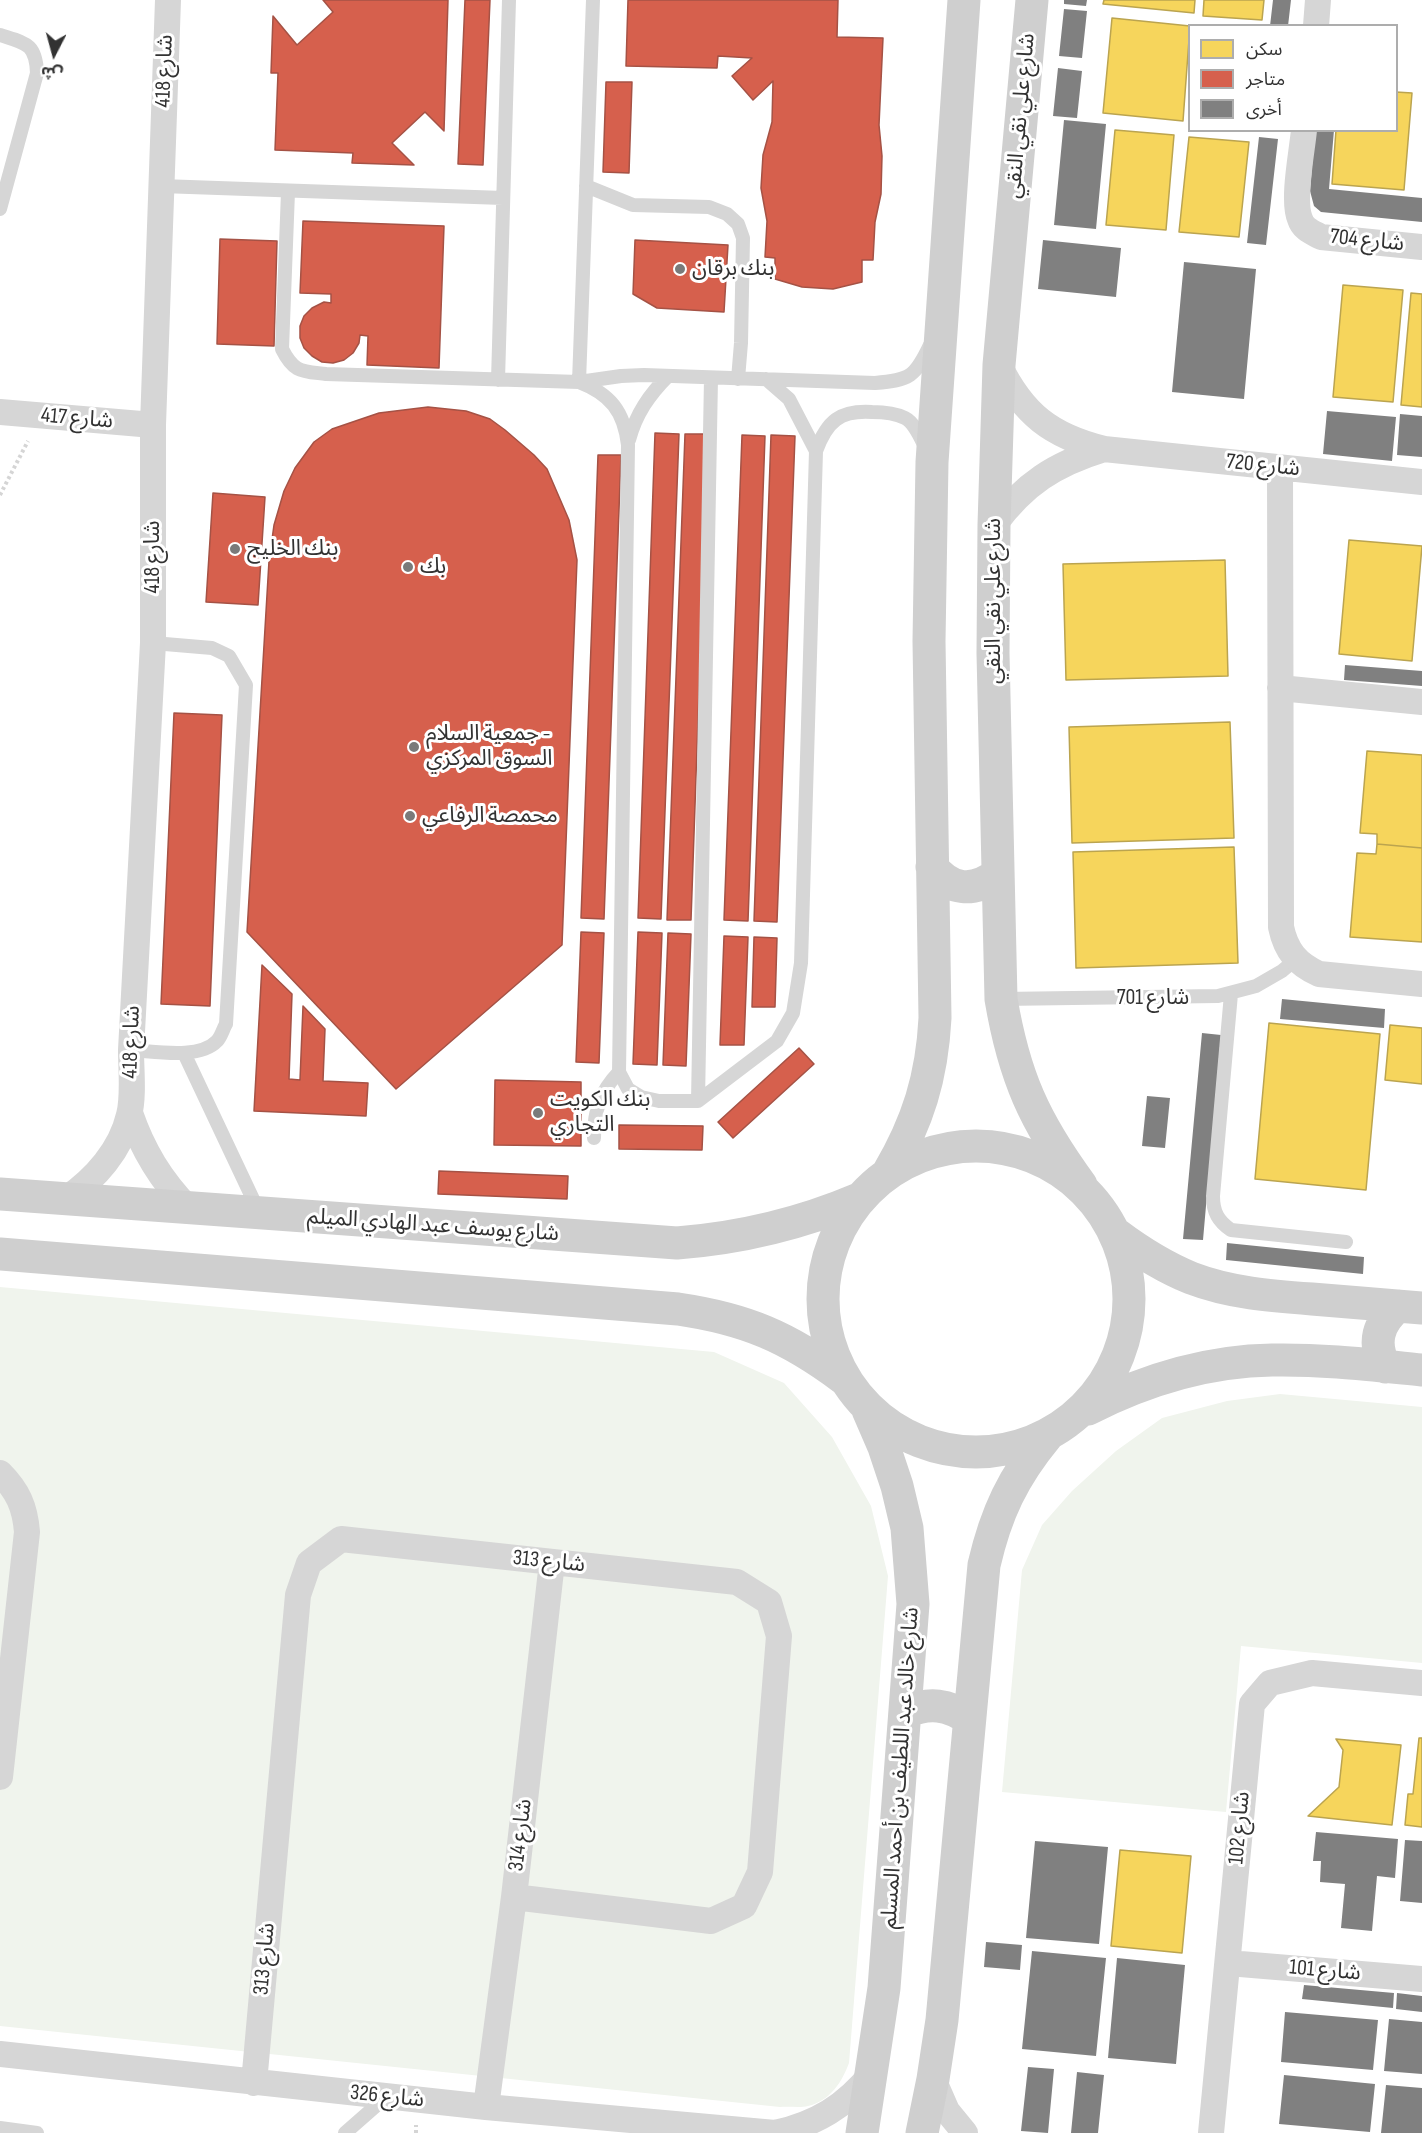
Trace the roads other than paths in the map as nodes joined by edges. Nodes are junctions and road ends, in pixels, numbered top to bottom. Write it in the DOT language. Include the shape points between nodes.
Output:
graph roads {
  1 [pos="168,0"];
  2 [pos="509,0"];
  3 [pos="593,0"];
  4 [pos="964,0"];
  5 [pos="1032,0"];
  6 [pos="1318,0"];
  7 [pos="1316,24"];
  8 [pos="0,35"];
  9 [pos="1304,132"];
  10 [pos="161,186"];
  11 [pos="586,186"];
  12 [pos="288,192"];
  13 [pos="503,198"];
  14 [pos="0,209"];
  15 [pos="1422,247"];
  16 [pos="942,319"];
  17 [pos="999,365"];
  18 [pos="668,376"];
  19 [pos="711,378"];
  20 [pos="738,379"];
  21 [pos="766,379"];
  22 [pos="498,380"];
  23 [pos="579,382"];
  24 [pos="0,412"];
  25 [pos="153,425"];
  26 [pos="628,445"];
  27 [pos="1104,449"];
  28 [pos="816,451"];
  29 [pos="932,462"];
  30 [pos="1280,468"];
  31 [pos="1422,482"];
  32 [pos="994,525"];
  33 [pos="153,643"];
  34 [pos="1280,688"];
  35 [pos="1422,702"];
  36 [pos="932,867"];
  37 [pos="998,874"];
  38 [pos="1295,960"];
  39 [pos="1422,984"];
  40 [pos="1231,994"];
  41 [pos="1001,999"];
  42 [pos="132,1050"];
  43 [pos="183,1053"];
  44 [pos="619,1072"];
  45 [pos="698,1101"];
  46 [pos="130,1113"];
  47 [pos="594,1138"];
  48 [pos="888,1173"];
  49 [pos="1081,1185"];
  50 [pos="0,1194"];
  51 [pos="66,1199"];
  52 [pos="859,1199"];
  53 [pos="188,1208"];
  54 [pos="260,1214"];
  55 [pos="1116,1234"];
  56 [pos="1346,1242"];
  57 [pos="0,1254"];
  58 [pos="1410,1307"];
  59 [pos="1385,1367"];
  60 [pos="1422,1370"];
  61 [pos="843,1378"];
  62 [pos="867,1408"];
  63 [pos="1079,1414"];
  64 [pos="1047,1436"];
  65 [pos="0,1473"];
  66 [pos="552,1562"];
  67 [pos="1422,1683"];
  68 [pos="906,1712"];
  69 [pos="969,1719"];
  70 [pos="0,1777"];
  71 [pos="514,1897"];
  72 [pos="1228,1963"];
  73 [pos="1422,1979"];
  74 [pos="0,2054"];
  75 [pos="872,2073"];
  76 [pos="933,2079"];
  77 [pos="254,2083"];
  78 [pos="387,2097"];
  79 [pos="486,2107"];
  80 [pos="0,2128"];
  81 [pos="37,2133"];
  82 [pos="345,2133"];
  83 [pos="775,2133"];
  84 [pos="862,2133"];
  85 [pos="922,2133"];
  86 [pos="965,2133"];
  87 [pos="1211,2133"];
  1 -- 10 [label="street, شارع 418"];
  2 -- 13 [label="lane"];
  3 -- 11 [label="lane"];
  4 -- 16 [label="street"];
  5 -- 17 [label="street, شارع علي نقي النقي"];
  6 -- 7 [label="street"];
  8 -- 14 [label="lane" via="26,43 34,51 37,73"];
  9 -- 15 [label="street, شارع 704" via="1296,202 1299,219 1306,229 1321,237"];
  10 -- 12 [label="lane"];
  10 -- 25 [label="street, شارع 418"];
  11 -- 20 [label="lane" via="633,206 710,207 738,224 743,237"];
  11 -- 23 [label="lane"];
  12 -- 13 [label="lane"];
  12 -- 22 [label="lane" via="282,349 289,363 302,371 326,374"];
  13 -- 22 [label="lane"];
  16 -- 21 [label="lane" via="918,370 902,381"];
  16 -- 29 [label="street"];
  17 -- 27 [label="street, شارع 720" via="1009,386 1040,421 1059,435"];
  17 -- 32 [label="street, شارع علي نقي النقي"];
  18 -- 19 [label="lane"];
  18 -- 23 [label="lane" via="621,376"];
  18 -- 26 [label="lane" via="646,400"];
  19 -- 20 [label="lane"];
  19 -- 45 [label="lane"];
  20 -- 21 [label="lane"];
  21 -- 28 [label="lane" via="789,399"];
  22 -- 23 [label="lane"];
  23 -- 26 [label="lane" via="615,405"];
  24 -- 25 [label="street, شارع 417"];
  25 -- 33 [label="street, شارع 418"];
  26 -- 44 [label="lane"];
  27 -- 30 [label="street, شارع 720"];
  27 -- 32 [label="street, شارع 720" via="1041,476 1023,490"];
  28 -- 29 [label="lane" via="822,433 837,417 855,411 886,412 906,418"];
  28 -- 45 [label="lane" via="801,963 793,1013 777,1041"];
  29 -- 36 [label="street"];
  30 -- 31 [label="street, شارع 720"];
  30 -- 34 [label="street"];
  32 -- 37 [label="street, شارع علي نقي النقي"];
  33 -- 42 [label="street, شارع 418"];
  33 -- 43 [label="lane" via="212,648 229,656 246,685 226,1024 216,1042"];
  34 -- 35 [label="street"];
  34 -- 38 [label="street" via="1281,927 1283,940"];
  36 -- 37 [label="street" via="946,881 966,887 977,886"];
  36 -- 48 [label="street" via="935,1018 931,1065 916,1118"];
  37 -- 41 [label="street, شارع علي نقي النقي"];
  38 -- 39 [label="street" via="1319,974"];
  38 -- 40 [label="lane, شارع 701" via="1262,983"];
  40 -- 41 [label="lane, شارع 701"];
  40 -- 56 [label="lane" via="1213,1196 1216,1216 1232,1230 1241,1232"];
  41 -- 49 [label="street, شارع علي نقي النقي" via="1008,1039 1036,1116"];
  42 -- 43 [label="lane"];
  42 -- 46 [label="street, شارع 418"];
  43 -- 54 [label="lane"];
  44 -- 45 [label="lane" via="628,1089 641,1096 658,1101"];
  44 -- 47 [label="lane" via="598,1102"];
  46 -- 51 [label="street, شارع 418" via="106,1162"];
  46 -- 53 [label="street, شارع 418" via="158,1174"];
  48 -- 49 [label="street" via="918,1156 951,1147 986,1145 1020,1151 1052,1165"];
  48 -- 52 [label="street"];
  49 -- 55 [label="street"];
  50 -- 51 [label="street, شارع يوسف عبد الهادي الميلم"];
  51 -- 53 [label="street, شارع يوسف عبد الهادي الميلم"];
  52 -- 54 [label="street, شارع يوسف عبد الهادي الميلم" via="808,1219 756,1233 677,1243"];
  52 -- 61 [label="street" via="838,1230 824,1276 822,1305 828,1343"];
  53 -- 54 [label="street, شارع يوسف عبد الهادي الميلم"];
  55 -- 58 [label="street" via="1165,1266 1219,1287 1276,1296"];
  55 -- 63 [label="street" via="1128,1272 1131,1311 1118,1359 1104,1385"];
  57 -- 61 [label="street" via="687,1311 749,1324 783,1338"];
  58 -- 59 [label="street" via="1388,1314 1382,1324 1378,1336"];
  59 -- 60 [label="street"];
  59 -- 63 [label="street" via="1310,1360 1230,1363 1152,1381"];
  61 -- 62 [label="street"];
  62 -- 64 [label="street" via="898,1432 933,1447 972,1453 1010,1449"];
  62 -- 68 [label="street, شارع خالد عبد اللطيف بن أحمد المسلم" via="894,1476 907,1528 913,1604"];
  63 -- 64 [label="street"];
  64 -- 69 [label="street" via="1014,1481 991,1535 980,1596"];
  65 -- 70 [label="street" via="20,1498 27,1532"];
  66 -- 71 [label="street, شارع 314"];
  66 -- 71 [label="street, شارع 313" via="737,1582 770,1602 779,1636 760,1872 744,1906 711,1921"];
  66 -- 77 [label="street, شارع 313" via="341,1539 309,1563 298,1595"];
  67 -- 72 [label="street, شارع 102" via="1312,1673 1270,1683 1252,1704"];
  68 -- 69 [label="street" via="928,1705 940,1706"];
  68 -- 75 [label="street, شارع خالد عبد اللطيف بن أحمد المسلم" via="884,1988"];
  69 -- 76 [label="street" via="948,1961"];
  71 -- 79 [label="street, شارع 314"];
  72 -- 73 [label="street, شارع 101"];
  72 -- 87 [label="street, شارع 102"];
  74 -- 77 [label="street, شارع 326"];
  75 -- 83 [label="street, شارع 326" via="860,2089 827,2115"];
  75 -- 84 [label="street, شارع خالد عبد اللطيف بن أحمد المسلم"];
  76 -- 85 [label="street"];
  76 -- 86 [label="street" via="947,2111"];
  77 -- 78 [label="street, شارع 326"];
  78 -- 79 [label="street, شارع 326"];
  78 -- 82 [label="lane"];
  79 -- 83 [label="street, شارع 326"];
  80 -- 81 [label="lane"];
}
